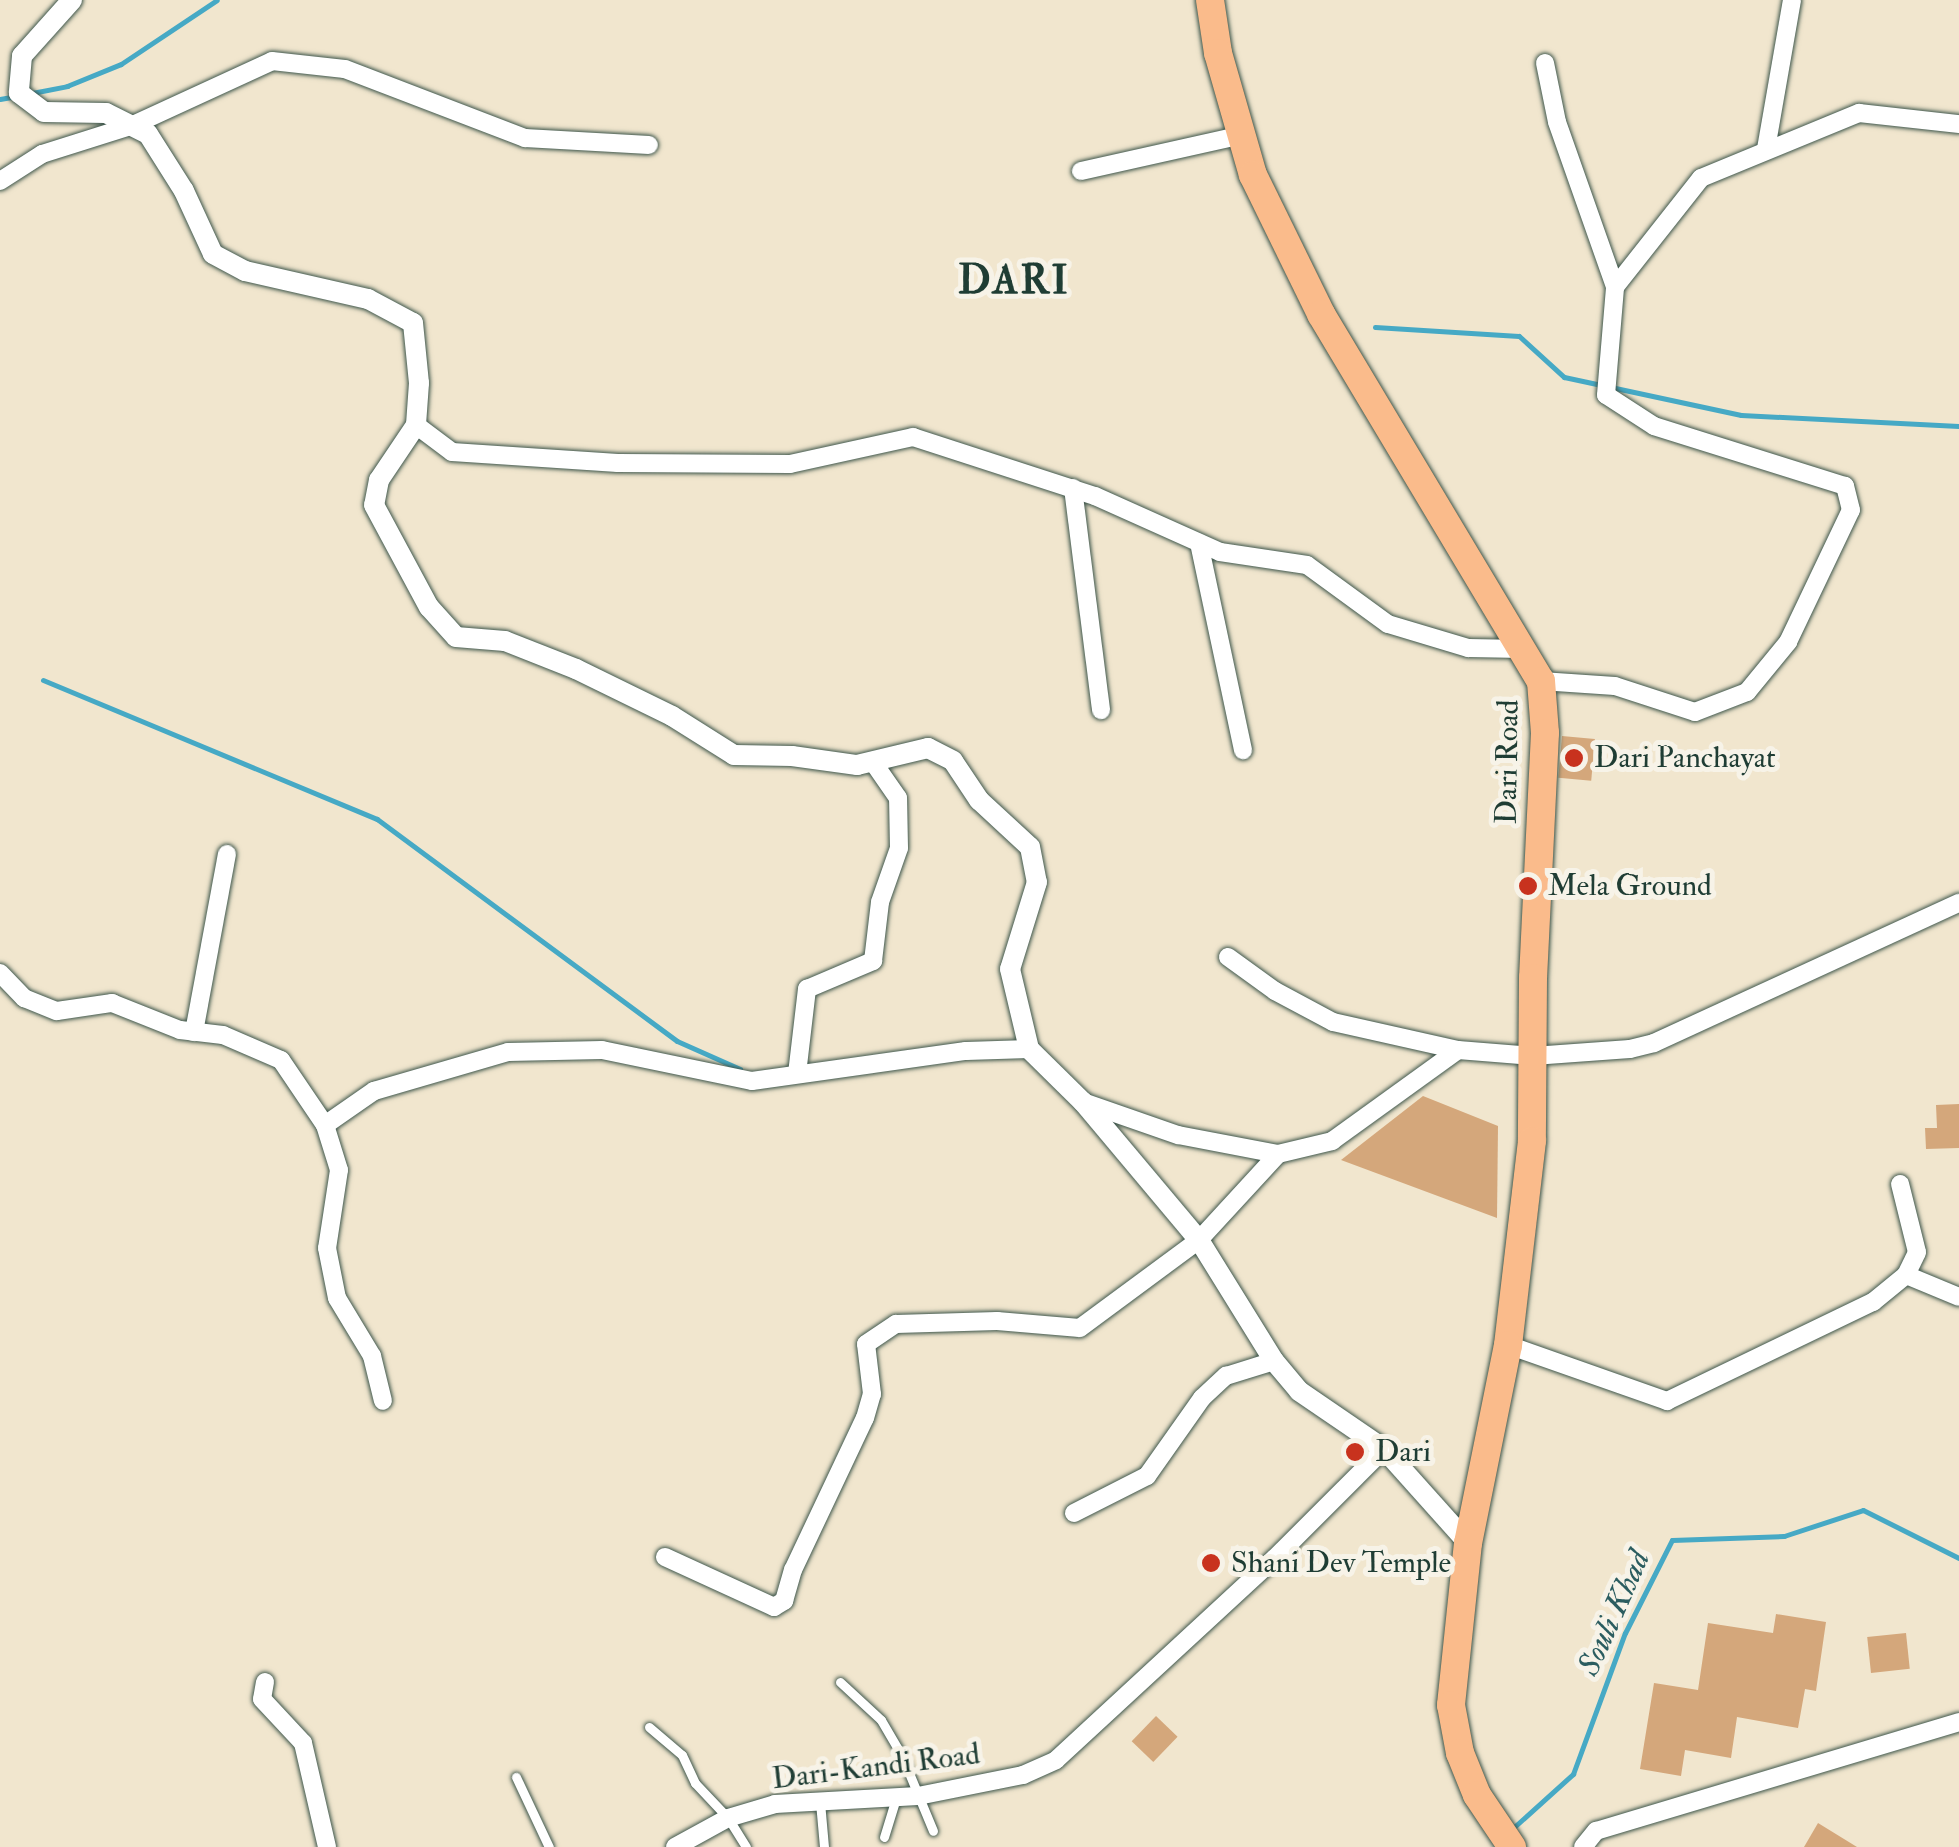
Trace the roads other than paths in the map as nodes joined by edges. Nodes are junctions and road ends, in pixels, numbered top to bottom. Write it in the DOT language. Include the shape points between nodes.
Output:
graph roads {
  1 [pos="72,0"];
  2 [pos="1210,0"];
  3 [pos="1792,0"];
  4 [pos="1546,64"];
  5 [pos="1959,124"];
  6 [pos="131,126"];
  7 [pos="1238,136"];
  8 [pos="649,145"];
  9 [pos="1766,150"];
  10 [pos="1081,171"];
  11 [pos="0,182"];
  12 [pos="1615,287"];
  13 [pos="416,426"];
  14 [pos="1073,488"];
  15 [pos="1199,542"];
  16 [pos="1523,648"];
  17 [pos="1542,681"];
  18 [pos="1101,710"];
  19 [pos="1243,750"];
  20 [pos="873,762"];
  21 [pos="227,854"];
  22 [pos="1959,903"];
  23 [pos="1228,957"];
  24 [pos="0,973"];
  25 [pos="194,1032"];
  26 [pos="1029,1050"];
  27 [pos="1458,1050"];
  28 [pos="1533,1056"];
  29 [pos="797,1074"];
  30 [pos="1083,1102"];
  31 [pos="325,1125"];
  32 [pos="1278,1154"];
  33 [pos="1900,1184"];
  34 [pos="1199,1240"];
  35 [pos="1906,1276"];
  36 [pos="1959,1297"];
  37 [pos="1508,1346"];
  38 [pos="1274,1360"];
  39 [pos="384,1401"];
  40 [pos="1384,1449"];
  41 [pos="1074,1513"];
  42 [pos="1468,1543"];
  43 [pos="665,1556"];
  44 [pos="265,1682"];
  45 [pos="840,1682"];
  46 [pos="1959,1722"];
  47 [pos="649,1727"];
  48 [pos="516,1777"];
  49 [pos="918,1796"];
  50 [pos="896,1798"];
  51 [pos="820,1802"];
  52 [pos="728,1818"];
  53 [pos="934,1831"];
  54 [pos="884,1837"];
  55 [pos="326,1847"];
  56 [pos="549,1847"];
  57 [pos="675,1847"];
  58 [pos="746,1847"];
  59 [pos="824,1847"];
  60 [pos="1512,1847"];
  61 [pos="1583,1847"];
  1 -- 6 [label="street" via="22,56 18,94 44,112 106,113"];
  2 -- 7 [label="main road, Dari Road"];
  3 -- 9 [label="street"];
  4 -- 12 [label="street" via="1557,122"];
  5 -- 9 [label="street" via="1859,113"];
  6 -- 8 [label="street" via="272,61 346,70 525,138"];
  6 -- 11 [label="street" via="42,154"];
  6 -- 13 [label="street" via="148,134 166,162 212,254 245,271 368,298 414,323"];
  7 -- 10 [label="street"];
  7 -- 16 [label="main road, Dari Road" via="1321,314"];
  9 -- 12 [label="street" via="1701,178"];
  12 -- 17 [label="street" via="1606,395 1654,426 1845,486 1850,510 1788,642 1747,692 1695,712 1614,686"];
  13 -- 14 [label="street" via="452,452 618,463 790,464 913,438"];
  13 -- 20 [label="street" via="379,480 374,505 429,607 456,636 505,641 576,669 734,755"];
  14 -- 15 [label="street"];
  14 -- 18 [label="street"];
  15 -- 16 [label="street" via="1220,552 1307,565 1388,624 1468,648"];
  15 -- 19 [label="street"];
  16 -- 17 [label="main road, Dari Road"];
  17 -- 28 [label="main road, Dari Road"];
  20 -- 26 [label="street" via="928,748 941,754 1030,847 1038,882 1010,969"];
  20 -- 29 [label="street" via="898,798 899,848 880,902 873,961 807,989"];
  21 -- 25 [label="street"];
  22 -- 28 [label="street" via="1654,1043"];
  23 -- 27 [label="street" via="1332,1022"];
  24 -- 25 [label="street" via="24,998 57,1011 112,1003"];
  25 -- 31 [label="street" via="223,1035 280,1060"];
  26 -- 29 [label="street" via="966,1050"];
  26 -- 30 [label="street"];
  27 -- 28 [label="street"];
  27 -- 32 [label="street" via="1332,1141"];
  28 -- 37 [label="main road, Dari Road" via="1532,1142"];
  29 -- 31 [label="street" via="752,1081 602,1050 508,1052 374,1091"];
  30 -- 32 [label="street" via="1178,1136"];
  30 -- 34 [label="street"];
  31 -- 39 [label="street" via="339,1170 327,1248 337,1298 372,1356"];
  32 -- 34 [label="street"];
  33 -- 35 [label="street" via="1916,1252"];
  34 -- 38 [label="street"];
  34 -- 43 [label="street" via="1080,1328 896,1324 866,1344 872,1394 865,1418 784,1601 774,1607"];
  35 -- 36 [label="street"];
  35 -- 37 [label="street" via="1872,1302 1667,1401"];
  37 -- 42 [label="main road, Dari Road"];
  38 -- 40 [label="street" via="1299,1391"];
  38 -- 41 [label="street" via="1226,1376 1202,1398 1147,1476"];
  40 -- 42 [label="street"];
  40 -- 49 [label="street, Dari-Kandi Road" via="1056,1760 1023,1776"];
  42 -- 60 [label="main road, Dari Road" via="1451,1705 1460,1754 1477,1794"];
  44 -- 55 [label="street" via="262,1700 303,1742"];
  45 -- 49 [label="lane" via="881,1720"];
  46 -- 61 [label="street" via="1596,1830"];
  47 -- 52 [label="lane" via="682,1755 695,1783"];
  48 -- 56 [label="lane"];
  49 -- 50 [label="street, Dari-Kandi Road"];
  49 -- 53 [label="lane"];
  50 -- 51 [label="street, Dari-Kandi Road"];
  50 -- 54 [label="lane"];
  51 -- 52 [label="street, Dari-Kandi Road" via="775,1804"];
  51 -- 59 [label="lane"];
  52 -- 57 [label="street, Dari-Kandi Road"];
  52 -- 58 [label="lane"];
}
